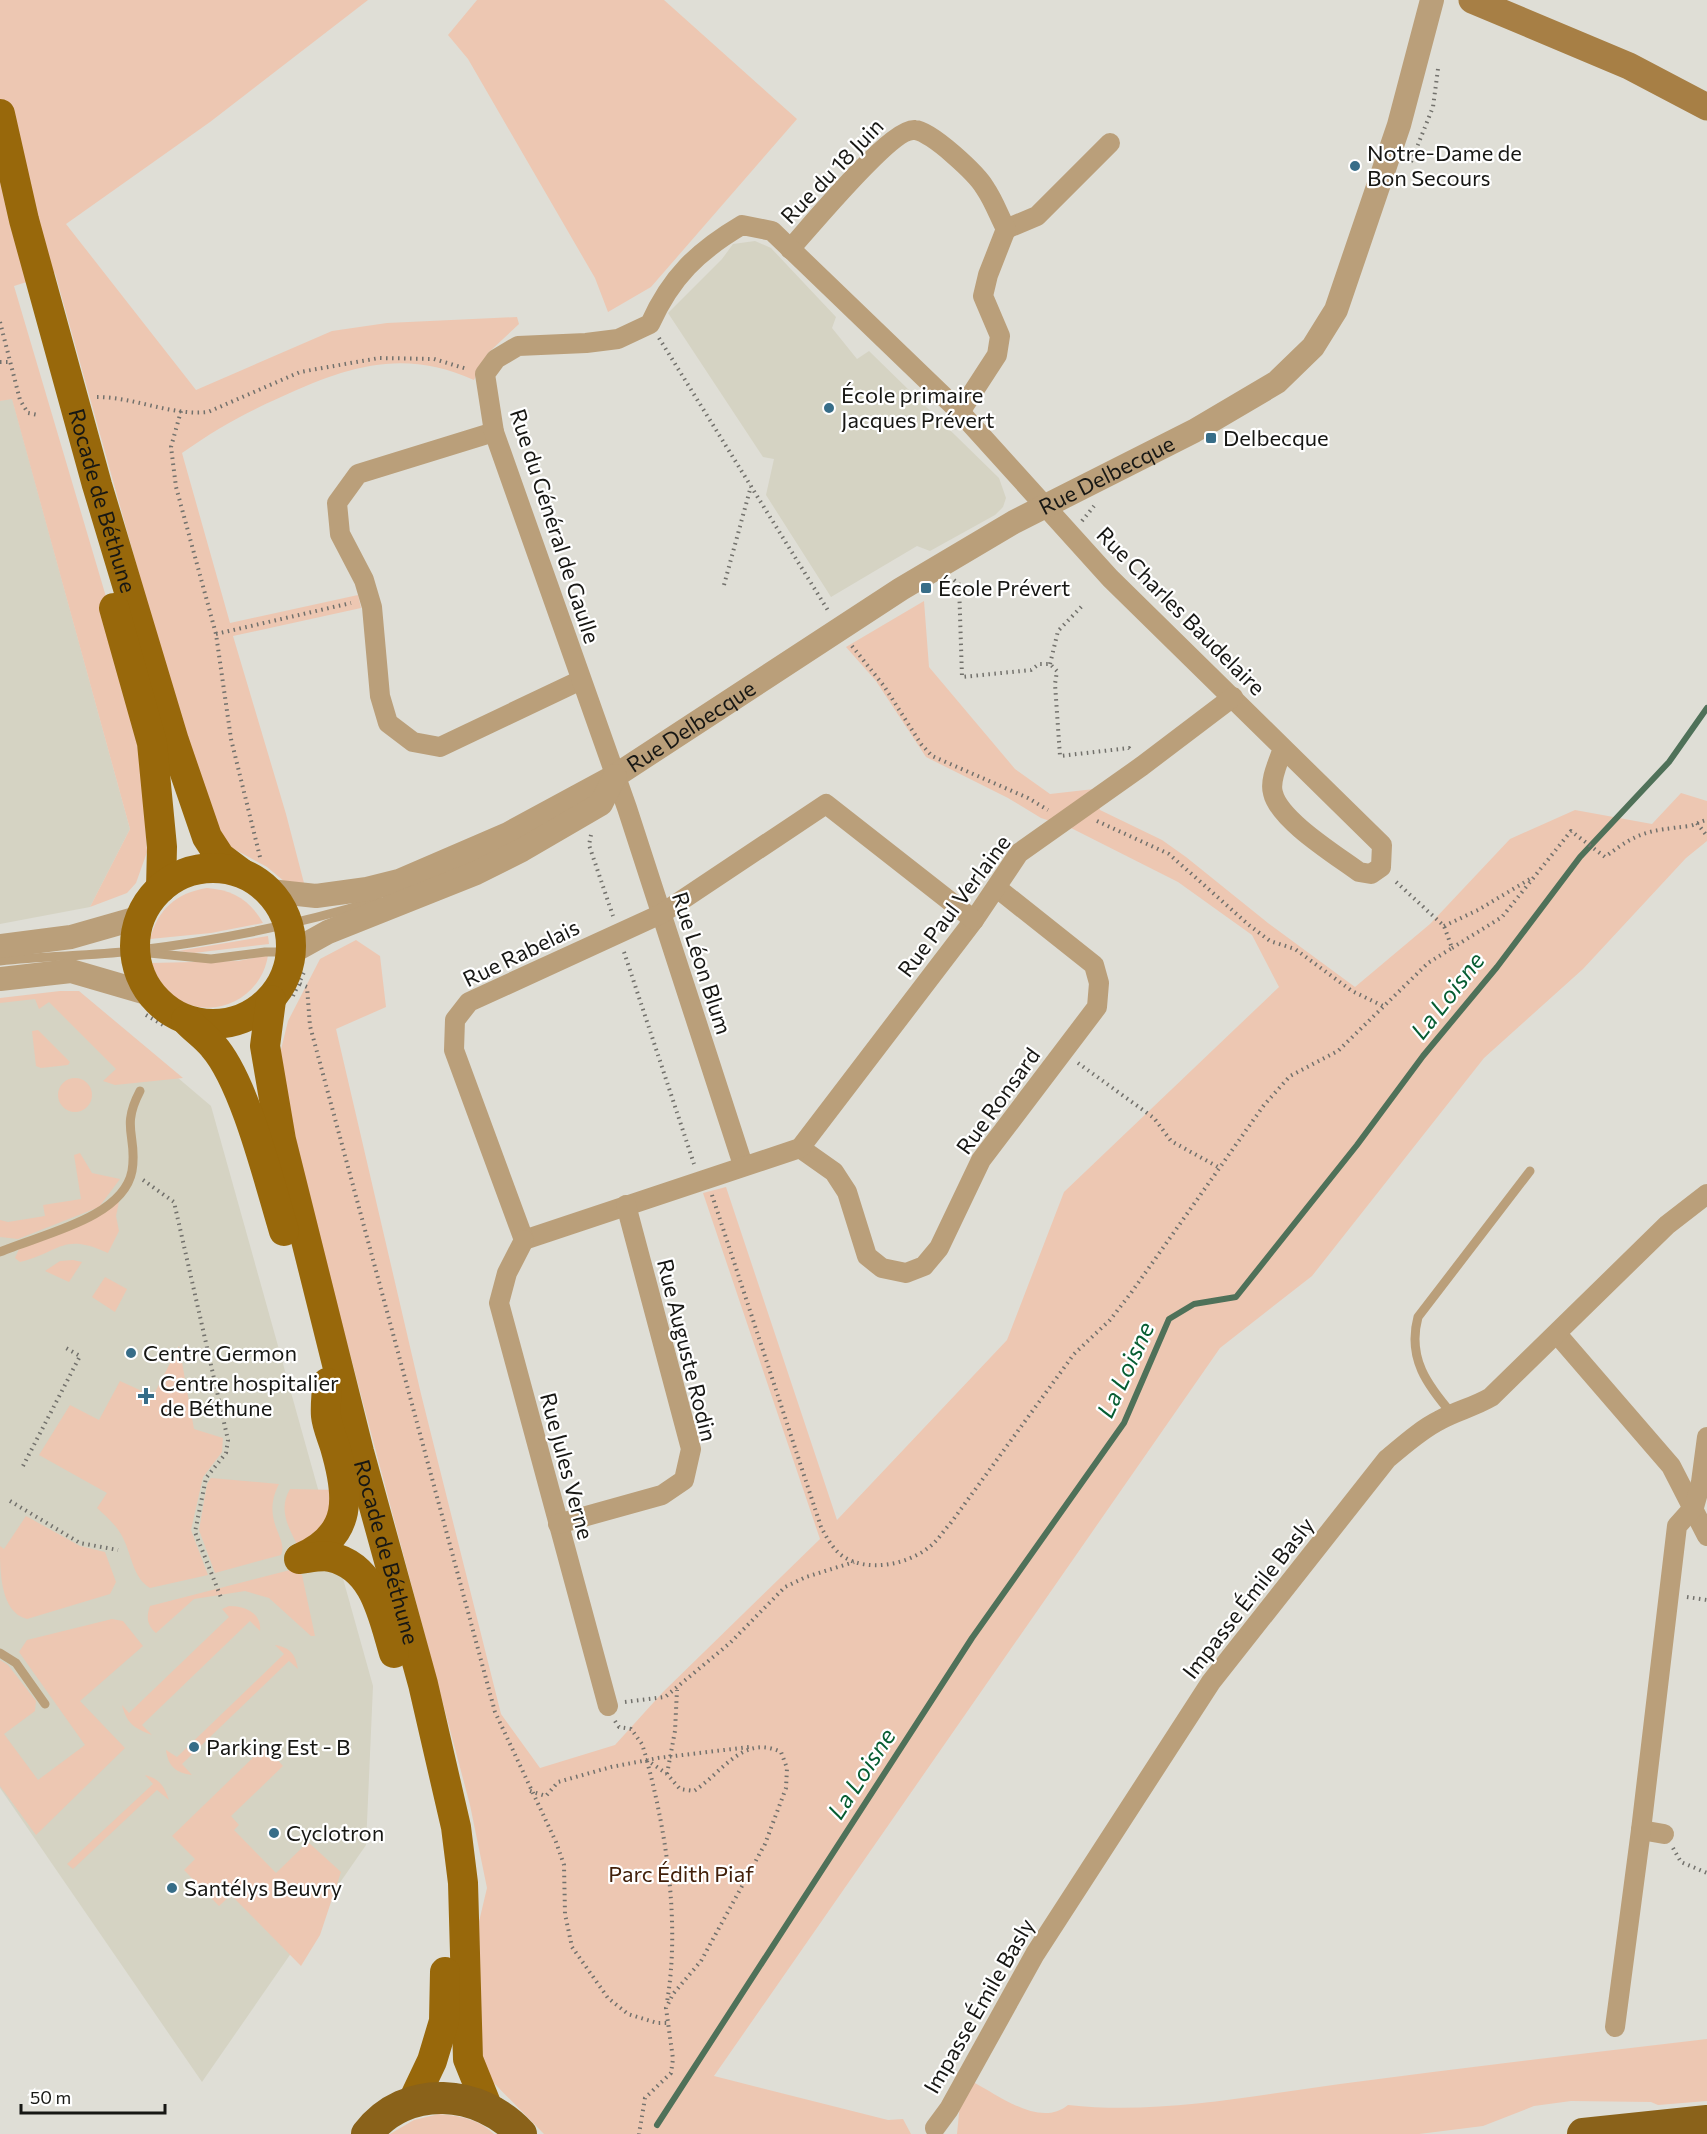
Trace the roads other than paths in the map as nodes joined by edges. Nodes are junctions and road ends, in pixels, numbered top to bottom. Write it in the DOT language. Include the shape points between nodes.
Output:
graph roads {
  1 [pos="1432,0"];
  2 [pos="1472,0"];
  3 [pos="1707,107"];
  4 [pos="0,114"];
  5 [pos="1110,143"];
  6 [pos="0,191"];
  7 [pos="1006,229"];
  8 [pos="790,249"];
  9 [pos="960,412"];
  10 [pos="494,432"];
  11 [pos="1047,507"];
  12 [pos="581,680"];
  13 [pos="1233,697"];
  14 [pos="1283,748"];
  15 [pos="615,776"];
  16 [pos="555,808"];
  17 [pos="257,876"];
  18 [pos="161,888"];
  19 [pos="997,888"];
  20 [pos="661,914"];
  21 [pos="141,917"];
  22 [pos="974,920"];
  23 [pos="290,938"];
  24 [pos="0,946"];
  25 [pos="133,951"];
  26 [pos="0,961"];
  27 [pos="0,979"];
  28 [pos="271,1000"];
  29 [pos="145,1001"];
  30 [pos="175,1023"];
  31 [pos="140,1090"];
  32 [pos="800,1148"];
  33 [pos="743,1165"];
  34 [pos="1530,1170"];
  35 [pos="1707,1194"];
  36 [pos="626,1205"];
  37 [pos="524,1240"];
  38 [pos="0,1252"];
  39 [pos="1557,1334"];
  40 [pos="327,1383"];
  41 [pos="1453,1415"];
  42 [pos="1707,1437"];
  43 [pos="1694,1507"];
  44 [pos="558,1524"];
  45 [pos="1707,1536"];
  46 [pos="0,1653"];
  47 [pos="45,1704"];
  48 [pos="413,1704"];
  49 [pos="608,1706"];
  50 [pos="1641,1830"];
  51 [pos="1664,1834"];
  52 [pos="1615,2027"];
  53 [pos="413,2101"];
  54 [pos="487,2106"];
  55 [pos="1707,2121"];
  56 [pos="935,2127"];
  57 [pos="367,2134"];
  58 [pos="521,2134"];
  59 [pos="1583,2134"];
  1 -- 11 [label="street, Rue Delbecque" via="1399,125 1336,310 1313,347 1277,382 1251,399"];
  2 -- 3 [label="main road" via="1629,66"];
  4 -- 17 [label="main road, Rocade de Béthune" via="24,220 97,485 174,741 207,837 220,856"];
  5 -- 7 [label="street" via="1037,216"];
  6 -- 18 [label="main road, Rocade de Béthune" via="152,743 162,847"];
  7 -- 8 [label="street, Rue du 18 Juin" via="985,186 930,135 915,130 903,132 884,147"];
  7 -- 9 [label="street" via="983,296 1000,336 997,355"];
  8 -- 9 [label="street"];
  8 -- 10 [label="street, Rue du Général de Gaulle" via="772,231 742,225 716,240 689,265 664,294 650,324 618,339 518,346 496,359 485,374"];
  9 -- 11 [label="street"];
  10 -- 12 [label="street, Rue du Général de Gaulle"];
  10 -- 12 [label="street" via="358,474 337,503 340,534 370,599 380,696 388,723 413,742 441,747"];
  11 -- 13 [label="street, Rue Charles Baudelaire" via="1110,578"];
  11 -- 15 [label="street, Rue Delbecque" via="1014,522 839,629"];
  12 -- 15 [label="street, Rue du Général de Gaulle"];
  13 -- 14 [label="street, Rue Charles Baudelaire"];
  13 -- 19 [label="street, Rue Paul Verlaine" via="1019,853"];
  14 -- 14 [label="street, Rue Charles Baudelaire" via="1382,845 1380,867 1371,874 1359,872 1284,813 1272,793"];
  15 -- 16 [label="street, Rue Delbecque"];
  15 -- 20 [label="street, Rue Léon Blum"];
  15 -- 23 [label="street, Rue Delbecque" via="602,804 476,873 328,932"];
  16 -- 17 [label="street, Rue Delbecque" via="508,834 399,881 367,889 316,896"];
  16 -- 23 [label="lane" via="535,833 469,866 407,891 322,917"];
  17 -- 18 [label="main road" via="219,868 198,870 178,876"];
  17 -- 23 [label="main road, Rocade de Béthune"];
  18 -- 21 [label="main road"];
  19 -- 22 [label="street, Rue Paul Verlaine"];
  19 -- 32 [label="street, Rue Ronsard" via="1094,965 1099,983 1096,1007 981,1160 939,1248 924,1266 906,1273 882,1268 867,1256 847,1192 834,1172"];
  20 -- 22 [label="street, Rue Rabelais" via="826,804"];
  20 -- 33 [label="street, Rue Léon Blum"];
  20 -- 37 [label="street, Rue Rabelais" via="469,1002 455,1020 454,1050"];
  21 -- 24 [label="street" via="70,937"];
  21 -- 25 [label="main road"];
  22 -- 32 [label="street, Rue Paul Verlaine"];
  23 -- 25 [label="lane"];
  23 -- 25 [label="lane" via="265,952 211,959"];
  23 -- 28 [label="main road" via="287,974"];
  25 -- 26 [label="lane"];
  25 -- 29 [label="main road"];
  27 -- 29 [label="street" via="71,971"];
  28 -- 30 [label="main road" via="240,1020"];
  28 -- 54 [label="main road, Rocade de Béthune" via="266,1046 280,1140 423,1684 456,1827 463,1883 468,2059"];
  29 -- 30 [label="main road, Rocade de Béthune" via="166,1009"];
  30 -- 40 [label="main road, Rocade de Béthune" via="213,1045 226,1065 250,1125"];
  31 -- 38 [label="lane" via="129,1119 132,1173 109,1206 84,1220"];
  32 -- 33 [label="street"];
  33 -- 36 [label="street"];
  34 -- 41 [label="lane" via="1418,1317 1414,1332 1418,1366"];
  35 -- 39 [label="street, Impasse Émile Basly" via="1667,1225"];
  36 -- 37 [label="street"];
  36 -- 44 [label="street, Rue Auguste Rodin" via="691,1449 684,1480 662,1495"];
  37 -- 44 [label="street, Rue Jules Verne" via="507,1274 499,1303"];
  39 -- 41 [label="street, Impasse Émile Basly" via="1491,1398"];
  39 -- 43 [label="street" via="1671,1466"];
  40 -- 48 [label="main road, Rocade de Béthune" via="368,1523"];
  40 -- 48 [label="main road" via="326,1416 342,1471 346,1505 328,1540 318,1551 299,1559 330,1557 346,1563 356,1569 376,1594"];
  41 -- 56 [label="street, Impasse Émile Basly" via="1421,1431 1387,1459 1211,1682 1035,1954 949,2109"];
  42 -- 43 [label="street"];
  43 -- 45 [label="street"];
  43 -- 50 [label="street" via="1677,1526"];
  44 -- 49 [label="street, Rue Jules Verne"];
  46 -- 47 [label="lane" via="16,1663"];
  48 -- 53 [label="main road, Rocade de Béthune" via="442,1844 447,1904 444,2021 432,2061"];
  50 -- 51 [label="street"];
  50 -- 52 [label="street"];
  53 -- 54 [label="highway" via="463,2098"];
  53 -- 57 [label="highway" via="392,2111"];
  54 -- 58 [label="highway"];
  55 -- 59 [label="highway"];
}
